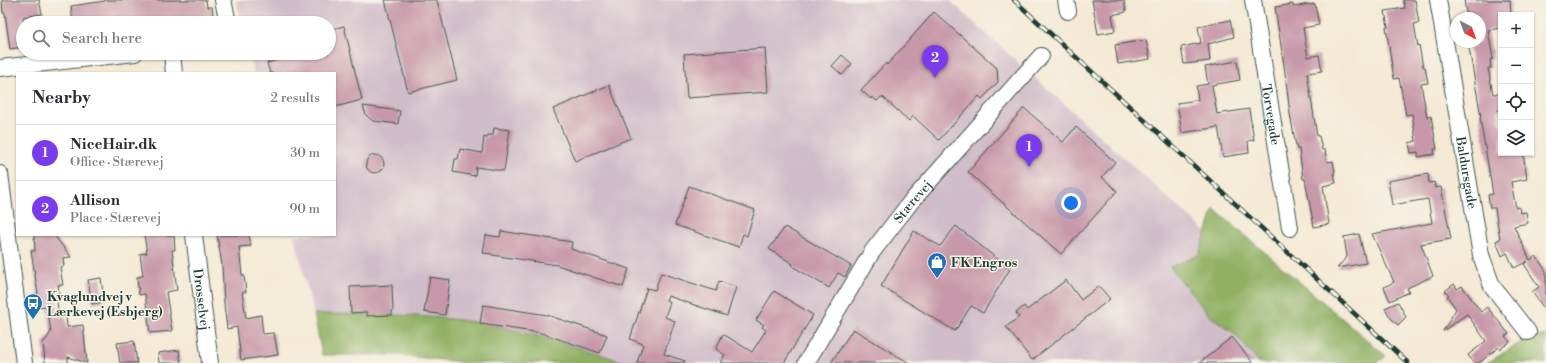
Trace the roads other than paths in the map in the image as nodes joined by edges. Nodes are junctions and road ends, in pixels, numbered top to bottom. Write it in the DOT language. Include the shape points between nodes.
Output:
graph roads {
  1 [pos="223,0"];
  2 [pos="1253,0"];
  3 [pos="1438,0"];
  4 [pos="226,16"];
  5 [pos="1041,56"];
  6 [pos="72,60"];
  7 [pos="173,60"];
  8 [pos="0,68"];
  9 [pos="174,72"];
  10 [pos="0,174"];
  11 [pos="1290,228"];
  12 [pos="194,236"];
  13 [pos="1528,332"];
  14 [pos="24,363"];
  15 [pos="210,363"];
  16 [pos="806,363"];
  1 -- 4 [label="street"];
  2 -- 11 [label="street, Torvegade"];
  3 -- 13 [label="street, Baldursgade" via="1481,255 1492,286"];
  5 -- 16 [label="street, Stærevej" via="910,203 872,252"];
  6 -- 8 [label="street"];
  7 -- 9 [label="street"];
  10 -- 14 [label="street"];
  12 -- 15 [label="street, Drosselvej"];
}
